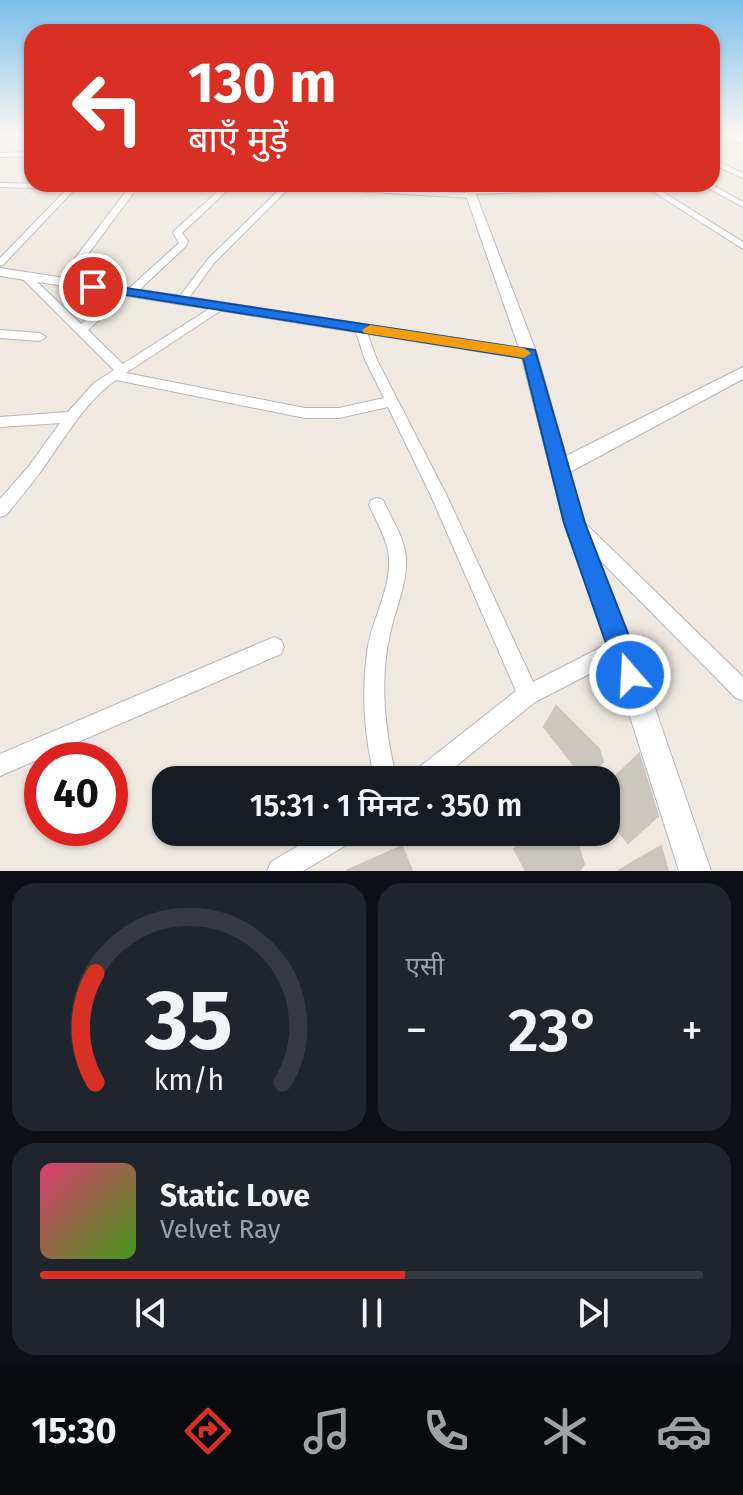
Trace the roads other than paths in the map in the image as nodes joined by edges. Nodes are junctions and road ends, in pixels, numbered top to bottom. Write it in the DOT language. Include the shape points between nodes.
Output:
graph roads {
  1 [pos="0,185"];
  2 [pos="24,185"];
  3 [pos="68,192"];
  4 [pos="130,192"];
  5 [pos="221,192"];
  6 [pos="281,192"];
  7 [pos="470,192"];
  8 [pos="658,192"];
  9 [pos="719,192"];
  10 [pos="743,205"];
  11 [pos="743,246"];
  12 [pos="0,263"];
  13 [pos="0,272"];
  14 [pos="26,277"];
  15 [pos="62,282"];
  16 [pos="126,292"];
  17 [pos="182,300"];
  18 [pos="219,307"];
  19 [pos="361,329"];
  20 [pos="80,331"];
  21 [pos="0,334"];
  22 [pos="40,337"];
  23 [pos="529,354"];
  24 [pos="117,372"];
  25 [pos="743,372"];
  26 [pos="392,401"];
  27 [pos="72,417"];
  28 [pos="0,422"];
  29 [pos="558,469"];
  30 [pos="377,505"];
  31 [pos="0,510"];
  32 [pos="574,523"];
  33 [pos="274,647"];
  34 [pos="621,647"];
  35 [pos="743,691"];
  36 [pos="528,695"];
  37 [pos="0,765"];
  38 [pos="383,766"];
  39 [pos="439,766"];
  40 [pos="321,846"];
  41 [pos="280,871"];
  42 [pos="695,871"];
  1 -- 2 [label="street"];
  3 -- 12 [label="street"];
  4 -- 15 [label="street"];
  5 -- 16 [label="street" via="177,233 183,244"];
  6 -- 17 [label="street" via="211,261"];
  7 -- 23 [label="street"];
  8 -- 11 [label="street"];
  9 -- 10 [label="street"];
  13 -- 14 [label="street"];
  14 -- 15 [label="street"];
  14 -- 20 [label="street"];
  15 -- 16 [label="street"];
  16 -- 17 [label="street"];
  16 -- 20 [label="street"];
  17 -- 18 [label="street"];
  18 -- 19 [label="street"];
  18 -- 24 [label="street"];
  19 -- 23 [label="street"];
  19 -- 26 [label="street"];
  20 -- 24 [label="street"];
  21 -- 22 [label="street"];
  23 -- 29 [label="street"];
  24 -- 26 [label="street" via="305,413 339,413"];
  24 -- 27 [label="street"];
  25 -- 29 [label="street"];
  26 -- 36 [label="street"];
  27 -- 28 [label="street"];
  27 -- 31 [label="street"];
  29 -- 32 [label="street"];
  30 -- 38 [label="street" via="397,556 377,648 376,733"];
  32 -- 34 [label="street"];
  32 -- 35 [label="street"];
  33 -- 37 [label="street"];
  34 -- 36 [label="street"];
  34 -- 42 [label="street"];
  36 -- 39 [label="street"];
  40 -- 41 [label="street"];
}
